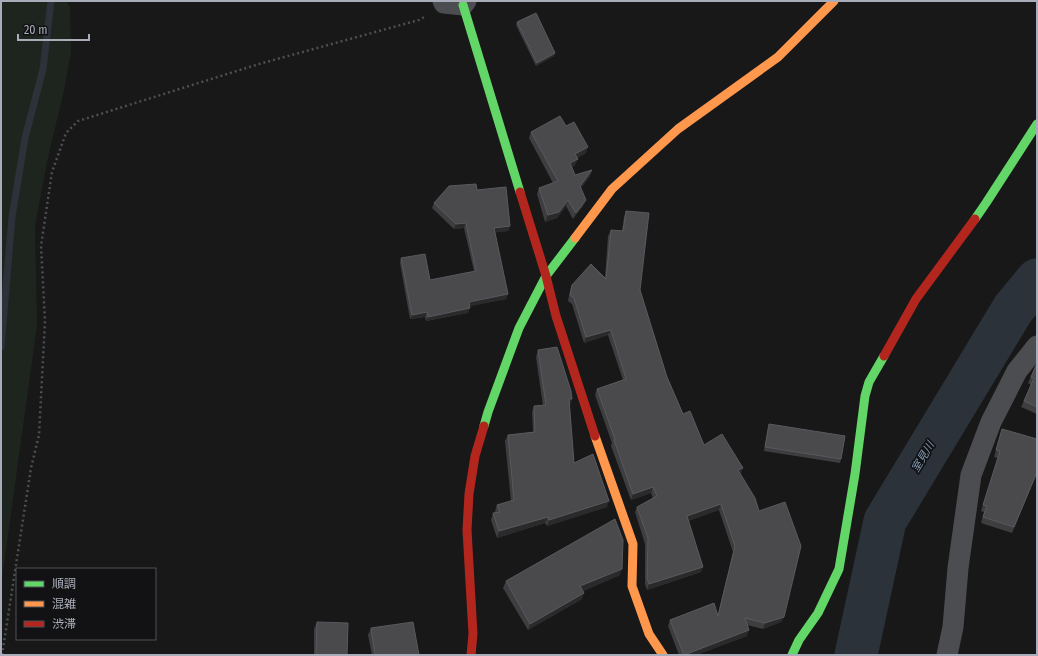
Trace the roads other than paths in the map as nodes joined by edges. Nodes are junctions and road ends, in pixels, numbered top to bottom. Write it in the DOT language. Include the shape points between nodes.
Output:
graph roads {
  1 [pos="834,1"];
  2 [pos="454,2"];
  3 [pos="1037,124"];
  4 [pos="546,276"];
  5 [pos="1037,346"];
  6 [pos="471,655"];
  7 [pos="662,655"];
  8 [pos="792,655"];
  9 [pos="947,655"];
  1 -- 4 [label="street" via="778,57 678,129 612,189"];
  2 -- 4 [label="street"];
  3 -- 8 [label="street" via="986,203 916,298 869,382 839,569 818,613"];
  4 -- 6 [label="street" via="519,328 488,412 475,456 468,494 466,530 473,634"];
  4 -- 7 [label="street" via="575,376 633,544 632,586 649,634"];
  5 -- 9 [label="street" via="1017,371 994,416 971,475"];
}
